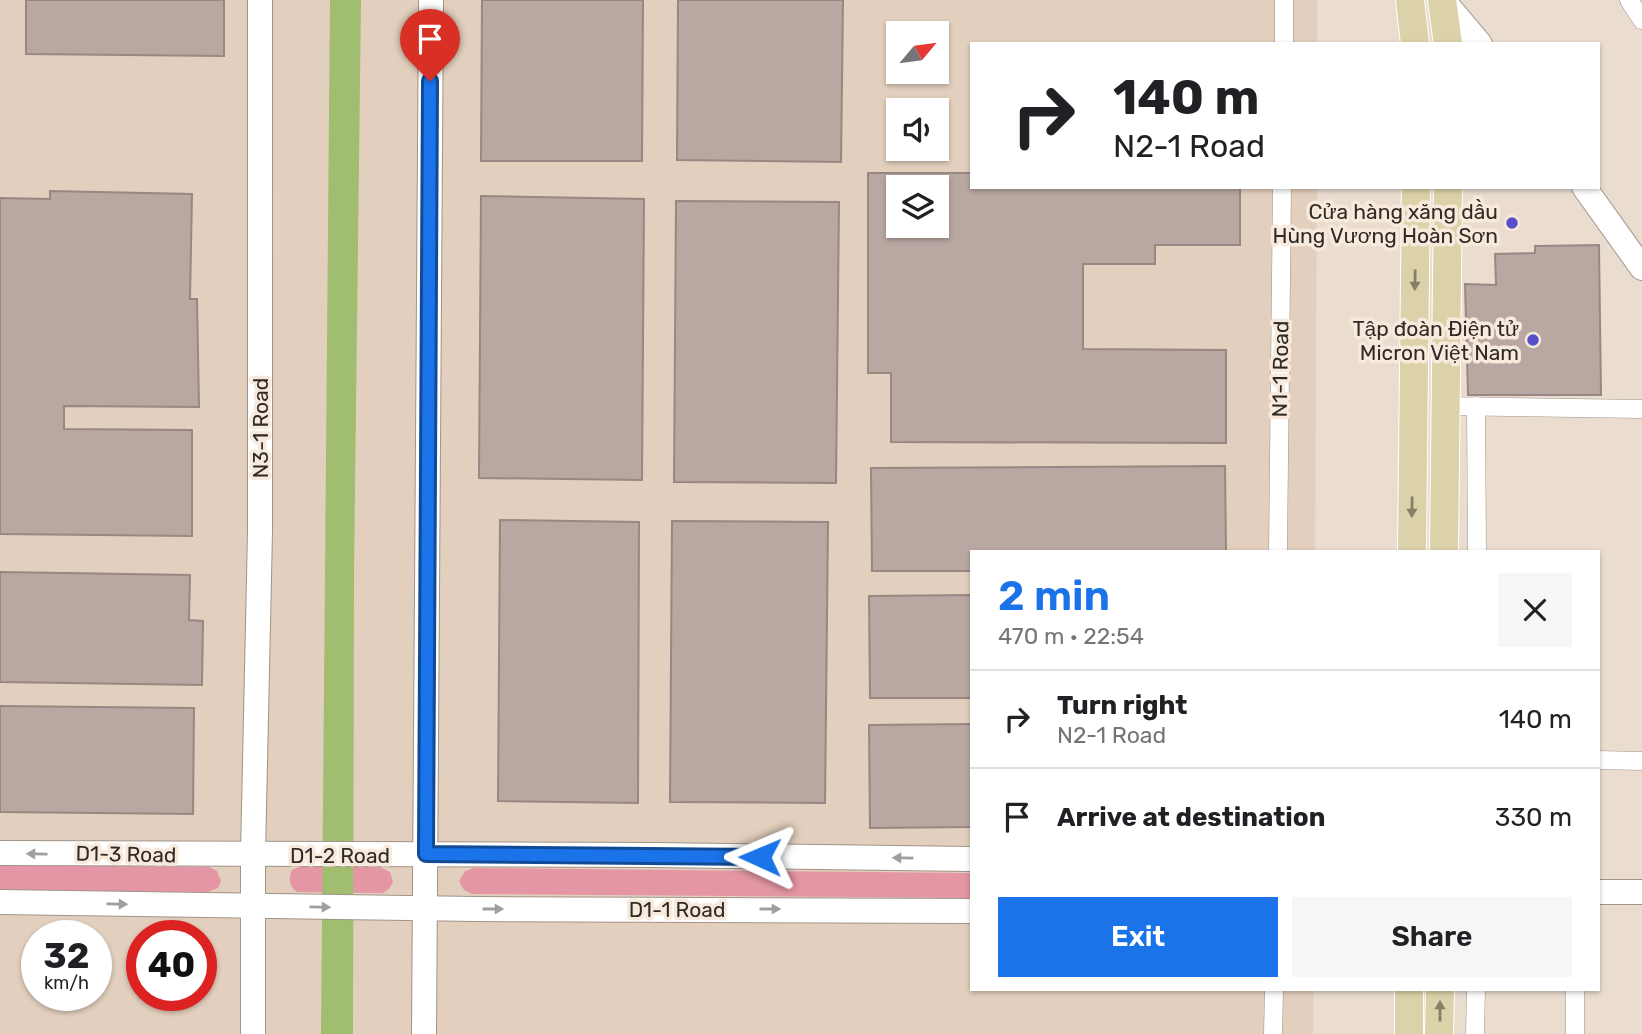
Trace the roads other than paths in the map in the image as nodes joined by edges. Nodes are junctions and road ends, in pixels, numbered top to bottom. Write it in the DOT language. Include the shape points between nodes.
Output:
graph roads {
  1 [pos="261,0"];
  2 [pos="431,0"];
  3 [pos="1284,0"];
  4 [pos="1443,0"];
  5 [pos="1629,0"];
  6 [pos="1419,2"];
  7 [pos="1642,20"];
  8 [pos="1284,42"];
  9 [pos="1415,42"];
  10 [pos="1448,42"];
  11 [pos="1478,42"];
  12 [pos="1282,189"];
  13 [pos="1416,189"];
  14 [pos="1448,189"];
  15 [pos="1585,189"];
  16 [pos="1642,268"];
  17 [pos="1446,406"];
  18 [pos="1476,406"];
  19 [pos="1642,409"];
  20 [pos="1279,550"];
  21 [pos="1412,550"];
  22 [pos="1444,550"];
  23 [pos="1477,550"];
  24 [pos="1600,760"];
  25 [pos="1642,761"];
  26 [pos="0,853"];
  27 [pos="426,854"];
  28 [pos="253,855"];
  29 [pos="970,859"];
  30 [pos="1600,892"];
  31 [pos="1642,892"];
  32 [pos="0,902"];
  33 [pos="252,906"];
  34 [pos="425,908"];
  35 [pos="970,911"];
  36 [pos="1274,991"];
  37 [pos="1409,991"];
  38 [pos="1440,991"];
  39 [pos="1476,991"];
  40 [pos="1575,991"];
  41 [pos="253,1034"];
  42 [pos="424,1034"];
  43 [pos="1273,1034"];
  44 [pos="1409,1034"];
  45 [pos="1440,1034"];
  46 [pos="1475,1034"];
  47 [pos="1574,1034"];
  1 -- 28 [label="street, N3-1 Road" via="260,531"];
  2 -- 27 [label="street"];
  3 -- 8 [label="street"];
  4 -- 10 [label="main road"];
  4 -- 11 [label="street"];
  5 -- 7 [label="street"];
  6 -- 9 [label="main road"];
  12 -- 20 [label="street, N1-1 Road"];
  13 -- 21 [label="main road, one-way"];
  14 -- 17 [label="main road"];
  15 -- 16 [label="street"];
  17 -- 18 [label="street"];
  17 -- 22 [label="main road"];
  18 -- 19 [label="street"];
  18 -- 23 [label="street"];
  24 -- 25 [label="street"];
  28 -- 26 [label="street, D1-3 Road, one-way"];
  27 -- 28 [label="street, D1-2 Road"];
  29 -- 27 [label="street, one-way"];
  27 -- 34 [label="street"];
  28 -- 33 [label="street, N3-1 Road"];
  30 -- 31 [label="street"];
  32 -- 33 [label="street, one-way"];
  33 -- 34 [label="street, one-way"];
  33 -- 41 [label="street, N3-1 Road"];
  34 -- 35 [label="street, D1-1 Road, one-way"];
  34 -- 42 [label="street"];
  36 -- 43 [label="street"];
  37 -- 44 [label="main road"];
  45 -- 38 [label="main road, one-way"];
  39 -- 46 [label="street"];
  40 -- 47 [label="street"];
}
